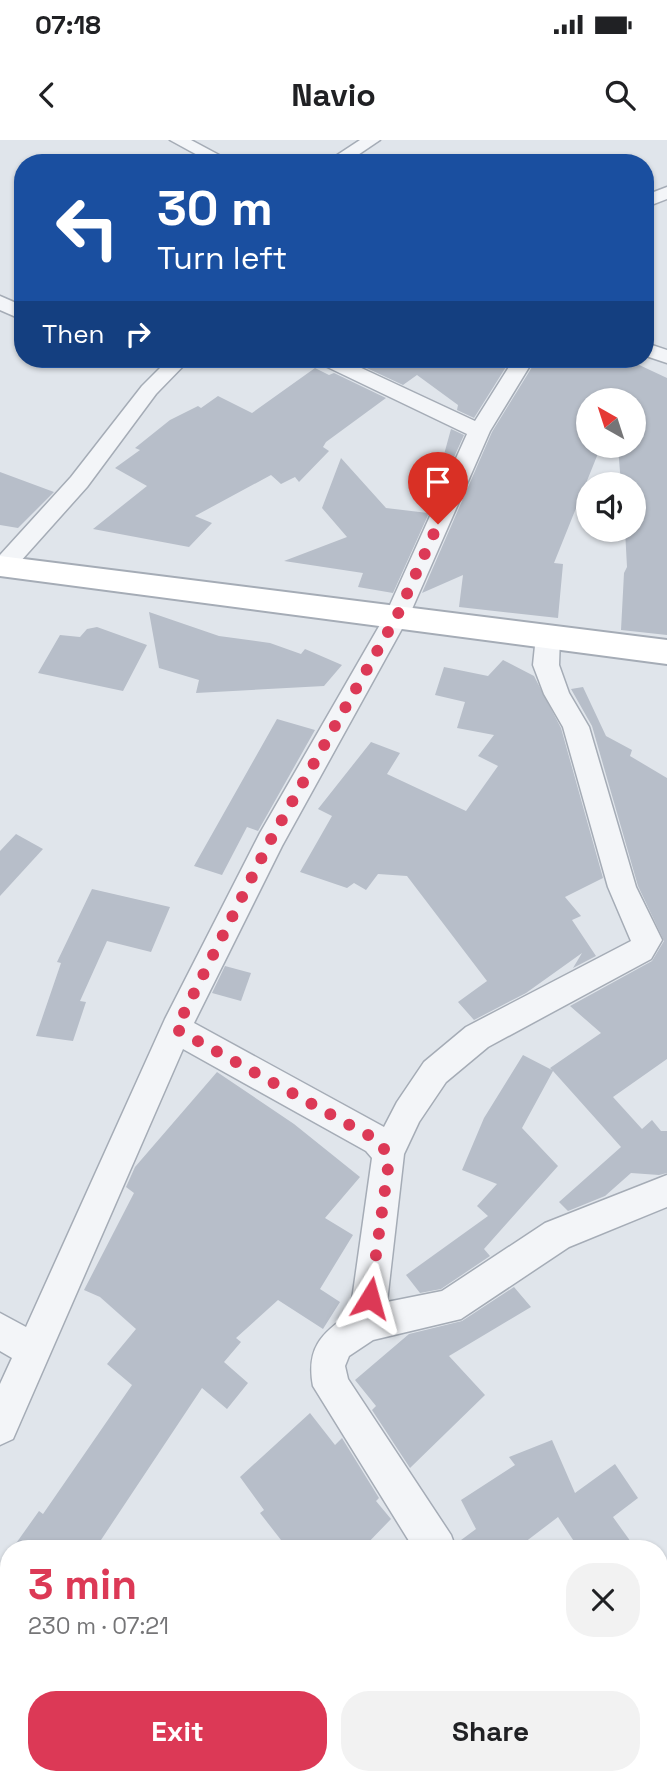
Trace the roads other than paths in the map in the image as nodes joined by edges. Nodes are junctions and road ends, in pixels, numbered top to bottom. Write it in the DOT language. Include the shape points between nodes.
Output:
graph roads {
  1 [pos="178,140"];
  2 [pos="372,140"];
  3 [pos="207,154"];
  4 [pos="348,154"];
  5 [pos="171,368"];
  6 [pos="345,368"];
  7 [pos="518,368"];
  8 [pos="479,431"];
  9 [pos="1,566"];
  10 [pos="397,616"];
  11 [pos="548,636"];
  12 [pos="667,652"];
  13 [pos="176,1029"];
  14 [pos="387,1153"];
  15 [pos="667,1191"];
  16 [pos="366,1324"];
  17 [pos="0,1331"];
  18 [pos="33,1351"];
  19 [pos="0,1426"];
  20 [pos="431,1540"];
  1 -- 3 [label="street"];
  2 -- 4 [label="street"];
  5 -- 9 [label="street" via="79,482"];
  6 -- 8 [label="street"];
  7 -- 8 [label="street"];
  8 -- 10 [label="street"];
  9 -- 10 [label="main road"];
  10 -- 11 [label="main road"];
  10 -- 13 [label="street" via="270,841"];
  11 -- 12 [label="main road"];
  11 -- 14 [label="street" via="545,665 576,727 622,887 647,940 641,950 477,1037 435,1072"];
  13 -- 14 [label="street" via="377,1140"];
  13 -- 18 [label="street"];
  14 -- 16 [label="street"];
  15 -- 16 [label="street" via="557,1235 449,1307"];
  16 -- 20 [label="street" via="336,1344 327,1366 331,1386"];
  17 -- 18 [label="street"];
  18 -- 19 [label="street"];
}
